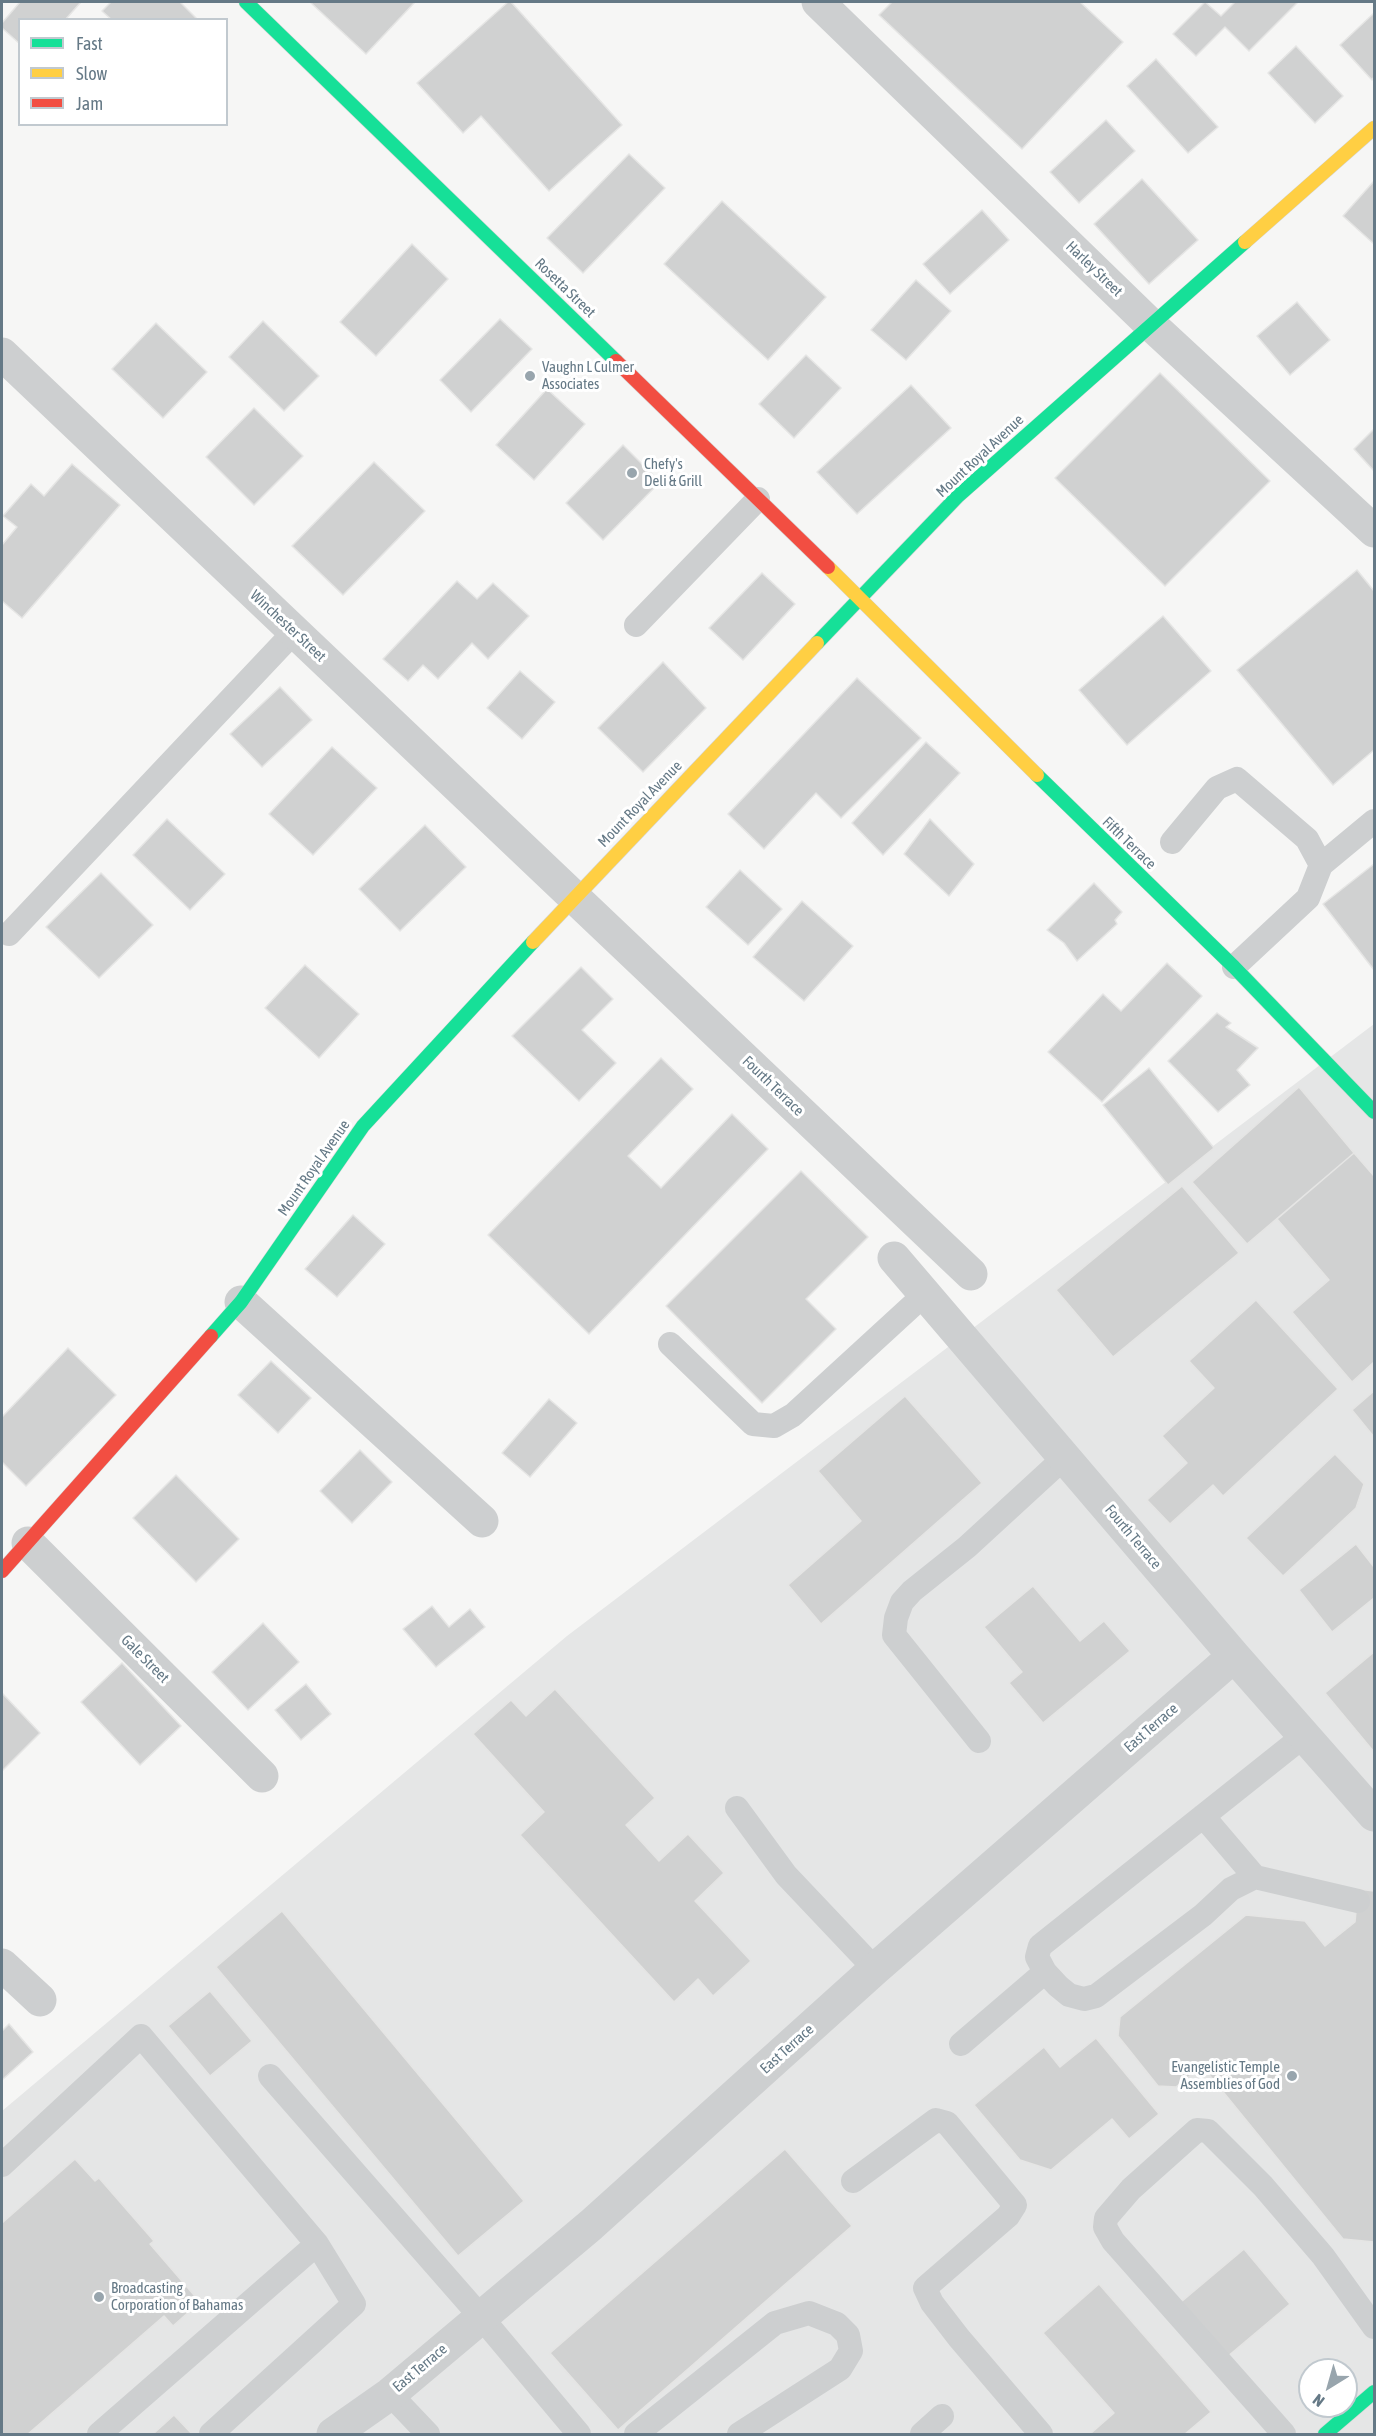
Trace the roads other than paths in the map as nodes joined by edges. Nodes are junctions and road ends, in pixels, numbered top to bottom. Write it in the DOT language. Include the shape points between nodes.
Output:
graph roads {
  1 [pos="246,2"];
  2 [pos="818,2"];
  3 [pos="1374,128"];
  4 [pos="1150,324"];
  5 [pos="2,354"];
  6 [pos="758,499"];
  7 [pos="1374,531"];
  8 [pos="860,598"];
  9 [pos="636,625"];
  10 [pos="294,632"];
  11 [pos="1374,821"];
  12 [pos="1172,842"];
  13 [pos="1321,865"];
  14 [pos="574,897"];
  15 [pos="9,934"];
  16 [pos="1234,967"];
  17 [pos="1374,1112"];
  18 [pos="894,1258"];
  19 [pos="971,1274"];
  20 [pos="925,1294"];
  21 [pos="241,1302"];
  22 [pos="670,1344"];
  23 [pos="1065,1457"];
  24 [pos="482,1521"];
  25 [pos="28,1543"];
  26 [pos="2,1571"];
  27 [pos="1234,1656"];
  28 [pos="1305,1735"];
  29 [pos="979,1741"];
  30 [pos="262,1776"];
  31 [pos="737,1808"];
  32 [pos="1374,1815"];
  33 [pos="1203,1816"];
  34 [pos="1255,1877"];
  35 [pos="1358,1901"];
  36 [pos="2,1965"];
  37 [pos="875,1969"];
  38 [pos="1045,1972"];
  39 [pos="40,2000"];
  40 [pos="961,2044"];
  41 [pos="270,2076"];
  42 [pos="2,2165"];
  43 [pos="853,2181"];
  44 [pos="317,2244"];
  45 [pos="481,2317"];
  46 [pos="1374,2327"];
  47 [pos="1374,2392"];
  48 [pos="390,2394"];
  49 [pos="942,2416"];
  50 [pos="99,2434"];
  51 [pos="211,2434"];
  52 [pos="333,2434"];
  53 [pos="428,2434"];
  54 [pos="579,2434"];
  55 [pos="636,2434"];
  56 [pos="739,2434"];
  57 [pos="922,2434"];
  58 [pos="1041,2434"];
  59 [pos="1284,2434"];
  60 [pos="1325,2434"];
  1 -- 6 [label="street, Rosetta Street"];
  2 -- 4 [label="street, Harley Street"];
  3 -- 4 [label="street, Mount Royal Avenue"];
  4 -- 7 [label="street, Harley Street"];
  4 -- 8 [label="street, Mount Royal Avenue" via="958,496"];
  5 -- 10 [label="street, Winchester Street"];
  6 -- 8 [label="street, Rosetta Street"];
  6 -- 9 [label="lane"];
  8 -- 14 [label="street, Mount Royal Avenue"];
  8 -- 16 [label="street, Fifth Terrace"];
  10 -- 14 [label="street, Winchester Street"];
  10 -- 15 [label="lane"];
  11 -- 13 [label="lane"];
  12 -- 13 [label="lane" via="1217,788 1238,779 1307,839"];
  13 -- 16 [label="lane" via="1308,898"];
  14 -- 19 [label="street, Fourth Terrace"];
  14 -- 21 [label="street, Mount Royal Avenue" via="363,1126"];
  16 -- 17 [label="street, Fifth Terrace"];
  18 -- 20 [label="street, Fourth Terrace"];
  20 -- 22 [label="lane" via="793,1415 774,1426 753,1424"];
  20 -- 23 [label="street, Fourth Terrace"];
  21 -- 24 [label="street"];
  21 -- 25 [label="street, Mount Royal Avenue"];
  23 -- 27 [label="street, Fourth Terrace"];
  23 -- 29 [label="lane" via="968,1547 912,1592 902,1602 896,1618 894,1635"];
  25 -- 26 [label="street, Mount Royal Avenue"];
  25 -- 30 [label="street, Gale Street"];
  27 -- 28 [label="street, Fourth Terrace"];
  27 -- 37 [label="street, East Terrace"];
  28 -- 32 [label="street, Fourth Terrace"];
  28 -- 33 [label="lane"];
  31 -- 37 [label="lane" via="786,1875"];
  33 -- 34 [label="lane"];
  33 -- 38 [label="lane" via="1040,1946 1037,1957"];
  34 -- 35 [label="lane"];
  34 -- 38 [label="lane" via="1231,1889 1096,1996 1084,1999 1069,1995"];
  36 -- 39 [label="street"];
  37 -- 45 [label="street, East Terrace" via="591,2225"];
  38 -- 40 [label="lane"];
  41 -- 45 [label="lane"];
  42 -- 44 [label="lane" via="141,2036"];
  43 -- 58 [label="lane" via="936,2120 947,2123 1015,2205 1008,2216 925,2288 952,2330"];
  44 -- 50 [label="lane"];
  44 -- 51 [label="lane" via="354,2304"];
  45 -- 48 [label="street, East Terrace"];
  45 -- 54 [label="lane"];
  46 -- 59 [label="lane" via="1323,2256 1263,2186 1208,2131 1197,2130 1131,2189 1107,2218 1106,2227 1113,2241"];
  47 -- 60 [label="street"];
  48 -- 52 [label="street, East Terrace"];
  48 -- 53 [label="lane"];
  49 -- 57 [label="lane"];
  55 -- 56 [label="lane" via="775,2323 809,2313 837,2325 848,2335 851,2351 840,2369"];
}
